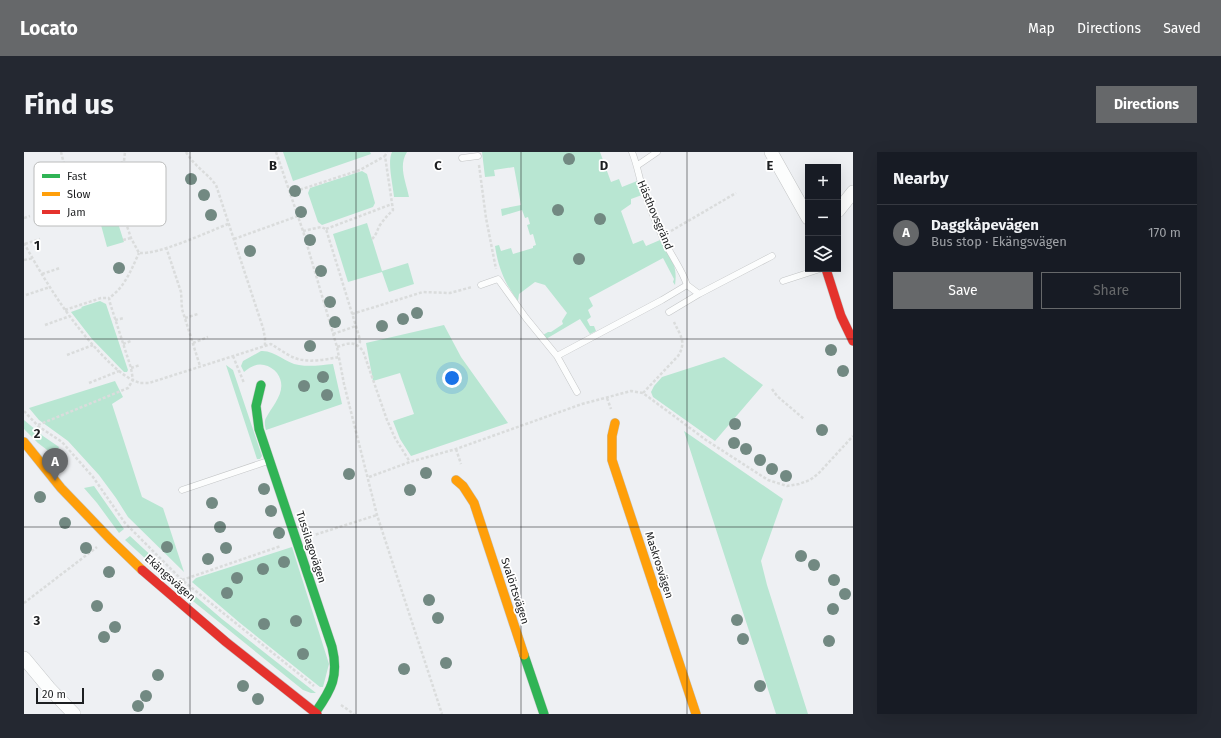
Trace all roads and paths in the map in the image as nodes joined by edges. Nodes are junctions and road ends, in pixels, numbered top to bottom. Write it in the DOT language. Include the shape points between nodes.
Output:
graph roads {
  1 [pos="61,152"];
  2 [pos="125,152"];
  3 [pos="186,152"];
  4 [pos="276,152"];
  5 [pos="387,152"];
  6 [pos="632,152"];
  7 [pos="657,152"];
  8 [pos="770,152"];
  9 [pos="385,156"];
  10 [pos="478,156"];
  11 [pos="462,158"];
  12 [pos="64,162"];
  13 [pos="122,162"];
  14 [pos="638,165"];
  15 [pos="290,190"];
  16 [pos="853,192"];
  17 [pos="736,193"];
  18 [pos="392,204"];
  19 [pos="841,207"];
  20 [pos="805,213"];
  21 [pos="30,216"];
  22 [pos="298,216"];
  23 [pos="24,218"];
  24 [pos="228,224"];
  25 [pos="127,226"];
  26 [pos="326,229"];
  27 [pos="303,231"];
  28 [pos="662,237"];
  29 [pos="131,238"];
  30 [pos="372,238"];
  31 [pos="40,239"];
  32 [pos="234,239"];
  33 [pos="123,240"];
  34 [pos="24,243"];
  35 [pos="166,247"];
  36 [pos="139,253"];
  37 [pos="772,256"];
  38 [pos="340,257"];
  39 [pos="33,258"];
  40 [pos="336,258"];
  41 [pos="24,260"];
  42 [pos="60,268"];
  43 [pos="811,272"];
  44 [pos="827,272"];
  45 [pos="42,274"];
  46 [pos="498,279"];
  47 [pos="783,281"];
  48 [pos="481,285"];
  49 [pos="687,285"];
  50 [pos="50,287"];
  51 [pos="699,294"];
  52 [pos="26,295"];
  53 [pos="109,298"];
  54 [pos="65,310"];
  55 [pos="669,312"];
  56 [pos="198,314"];
  57 [pos="352,314"];
  58 [pos="70,316"];
  59 [pos="124,318"];
  60 [pos="185,318"];
  61 [pos="115,320"];
  62 [pos="46,325"];
  63 [pos="356,326"];
  64 [pos="333,334"];
  65 [pos="208,337"];
  66 [pos="853,340"];
  67 [pos="131,341"];
  68 [pos="193,343"];
  69 [pos="123,344"];
  70 [pos="92,345"];
  71 [pos="358,345"];
  72 [pos="265,346"];
  73 [pos="338,347"];
  74 [pos="67,354"];
  75 [pos="233,356"];
  76 [pos="558,356"];
  77 [pos="339,357"];
  78 [pos="140,365"];
  79 [pos="200,366"];
  80 [pos="131,368"];
  81 [pos="119,372"];
  82 [pos="241,377"];
  83 [pos="133,380"];
  84 [pos="89,383"];
  85 [pos="261,385"];
  86 [pos="772,389"];
  87 [pos="577,392"];
  88 [pos="643,393"];
  89 [pos="24,411"];
  90 [pos="804,419"];
  91 [pos="615,422"];
  92 [pos="38,426"];
  93 [pos="24,442"];
  94 [pos="270,461"];
  95 [pos="410,462"];
  96 [pos="456,480"];
  97 [pos="182,490"];
  98 [pos="377,515"];
  99 [pos="296,541"];
  100 [pos="98,546"];
  101 [pos="182,580"];
  102 [pos="24,603"];
  103 [pos="24,658"];
  104 [pos="319,690"];
  105 [pos="339,704"];
  106 [pos="316,713"];
  107 [pos="74,714"];
  108 [pos="354,714"];
  109 [pos="442,714"];
  110 [pos="544,714"];
  111 [pos="696,714"];
  1 -- 12 [label="path"];
  2 -- 13 [label="path"];
  3 -- 24 [label="path" via="195,165 216,185"];
  4 -- 15 [label="path"];
  5 -- 9 [label="path"];
  6 -- 14 [label="lane, Hästhovsgränd"];
  7 -- 14 [label="lane, Hästhovsgränd"];
  8 -- 20 [label="street"];
  9 -- 15 [label="path" via="360,170 299,190"];
  9 -- 18 [label="path"];
  10 -- 11 [label="lane"];
  10 -- 46 [label="path" via="486,218"];
  14 -- 28 [label="lane, Hästhovsgränd" via="644,191"];
  15 -- 22 [label="path"];
  16 -- 19 [label="street"];
  17 -- 28 [label="path"];
  18 -- 26 [label="path"];
  18 -- 30 [label="path" via="393,210"];
  21 -- 23 [label="path"];
  22 -- 27 [label="path"];
  22 -- 32 [label="path"];
  24 -- 32 [label="path"];
  24 -- 35 [label="path"];
  25 -- 29 [label="path"];
  26 -- 27 [label="path" via="322,226"];
  26 -- 40 [label="path"];
  27 -- 64 [label="path"];
  28 -- 49 [label="lane, Hästhovsgränd"];
  29 -- 33 [label="path"];
  29 -- 36 [label="path"];
  31 -- 34 [label="path"];
  32 -- 72 [label="path" via="263,328"];
  34 -- 39 [label="path"];
  35 -- 36 [label="path" via="146,254"];
  35 -- 60 [label="path" via="181,292"];
  36 -- 53 [label="path" via="125,282 118,292"];
  37 -- 51 [label="lane"];
  38 -- 40 [label="path"];
  39 -- 41 [label="path"];
  39 -- 45 [label="path"];
  40 -- 57 [label="path"];
  42 -- 45 [label="path"];
  43 -- 47 [label="lane"];
  44 -- 66 [label="street" via="841,316"];
  45 -- 50 [label="path"];
  46 -- 48 [label="lane"];
  46 -- 76 [label="lane"];
  48 -- 57 [label="path" via="450,293 423,292"];
  49 -- 51 [label="lane, Hästhovsgränd"];
  49 -- 76 [label="lane"];
  50 -- 52 [label="path"];
  50 -- 54 [label="path"];
  51 -- 55 [label="lane"];
  53 -- 54 [label="path"];
  53 -- 61 [label="path"];
  54 -- 58 [label="path"];
  55 -- 88 [label="path" via="683,341 682,350"];
  56 -- 60 [label="path"];
  57 -- 63 [label="path"];
  58 -- 62 [label="path"];
  58 -- 70 [label="path"];
  59 -- 61 [label="path"];
  60 -- 68 [label="path"];
  61 -- 69 [label="path"];
  63 -- 64 [label="path"];
  63 -- 71 [label="path" via="360,342"];
  64 -- 73 [label="path"];
  65 -- 68 [label="path"];
  67 -- 69 [label="path"];
  68 -- 79 [label="path"];
  69 -- 80 [label="path"];
  70 -- 74 [label="path"];
  70 -- 81 [label="path"];
  71 -- 73 [label="path" via="352,343"];
  71 -- 95 [label="path" via="363,351 395,438"];
  72 -- 75 [label="path"];
  72 -- 77 [label="path" via="271,344 302,360"];
  73 -- 77 [label="path"];
  75 -- 79 [label="path"];
  75 -- 82 [label="path"];
  76 -- 87 [label="lane"];
  77 -- 98 [label="path"];
  78 -- 80 [label="path"];
  79 -- 83 [label="path" via="149,383"];
  80 -- 83 [label="path"];
  81 -- 83 [label="path"];
  81 -- 84 [label="path"];
  83 -- 92 [label="path" via="128,388"];
  85 -- 94 [label="street, Tussilagovägen" via="256,406 259,428"];
  86 -- 90 [label="path"];
  89 -- 92 [label="path"];
  91 -- 111 [label="street, Maskrosvägen" via="612,460"];
  92 -- 101 [label="path" via="62,442 93,477 125,522"];
  93 -- 106 [label="street, Ekängsvägen" via="55,481 152,579 208,628"];
  94 -- 97 [label="lane"];
  94 -- 99 [label="street, Tussilagovägen"];
  96 -- 110 [label="street, Svalörtsvägen" via="474,503"];
  98 -- 99 [label="path"];
  98 -- 109 [label="path"];
  99 -- 101 [label="path"];
  99 -- 106 [label="street, Tussilagovägen" via="336,664 327,696"];
  100 -- 102 [label="path"];
  101 -- 104 [label="path"];
  103 -- 107 [label="street" via="48,688"];
  105 -- 108 [label="path"];
}
